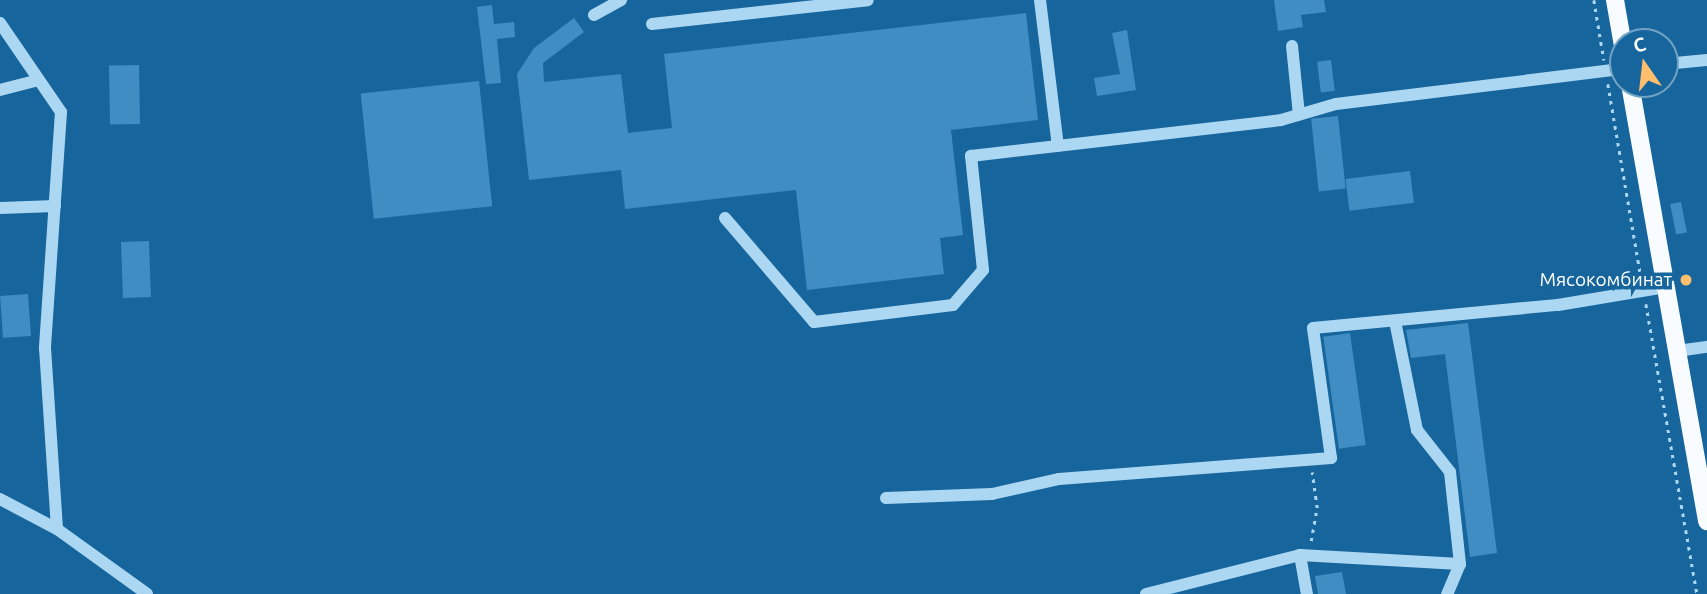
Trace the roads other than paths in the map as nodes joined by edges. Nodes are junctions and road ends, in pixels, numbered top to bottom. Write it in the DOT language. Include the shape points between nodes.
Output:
graph roads {
  1 [pos="621,0"];
  2 [pos="729,0"];
  3 [pos="868,0"];
  4 [pos="1040,0"];
  5 [pos="1615,0"];
  6 [pos="811,3"];
  7 [pos="594,15"];
  8 [pos="731,15"];
  9 [pos="0,23"];
  10 [pos="652,24"];
  11 [pos="1620,28"];
  12 [pos="1292,46"];
  13 [pos="1707,60"];
  14 [pos="1679,63"];
  15 [pos="1609,71"];
  16 [pos="39,80"];
  17 [pos="0,90"];
  18 [pos="1632,98"];
  19 [pos="1299,115"];
  20 [pos="1058,146"];
  21 [pos="55,205"];
  22 [pos="0,208"];
  23 [pos="725,218"];
  24 [pos="1666,287"];
  25 [pos="1395,321"];
  26 [pos="1707,347"];
  27 [pos="1677,351"];
  28 [pos="886,498"];
  29 [pos="0,499"];
  30 [pos="1707,520"];
  31 [pos="57,528"];
  32 [pos="1304,555"];
  33 [pos="1460,564"];
  34 [pos="147,594"];
  35 [pos="1146,594"];
  36 [pos="1307,594"];
  37 [pos="1447,594"];
  1 -- 7 [label="street"];
  2 -- 8 [label="street"];
  3 -- 6 [label="street"];
  4 -- 20 [label="street"];
  5 -- 11 [label="main road"];
  6 -- 8 [label="street"];
  8 -- 10 [label="street"];
  9 -- 16 [label="street"];
  12 -- 19 [label="street"];
  13 -- 14 [label="street"];
  15 -- 19 [label="street" via="1336,104"];
  16 -- 17 [label="street"];
  16 -- 21 [label="street" via="61,112"];
  18 -- 24 [label="main road"];
  19 -- 20 [label="street"];
  20 -- 23 [label="street" via="971,156 983,271 953,305 814,322"];
  21 -- 22 [label="street"];
  21 -- 31 [label="street" via="46,348"];
  24 -- 25 [label="street" via="1559,305"];
  24 -- 27 [label="main road"];
  25 -- 28 [label="street" via="1313,328 1331,458 1059,479 992,494"];
  25 -- 33 [label="street" via="1417,430 1450,472"];
  26 -- 27 [label="street"];
  27 -- 30 [label="main road"];
  29 -- 31 [label="street"];
  31 -- 34 [label="street"];
  32 -- 33 [label="street"];
  32 -- 35 [label="street"];
  32 -- 36 [label="street"];
  33 -- 37 [label="street"];
}
